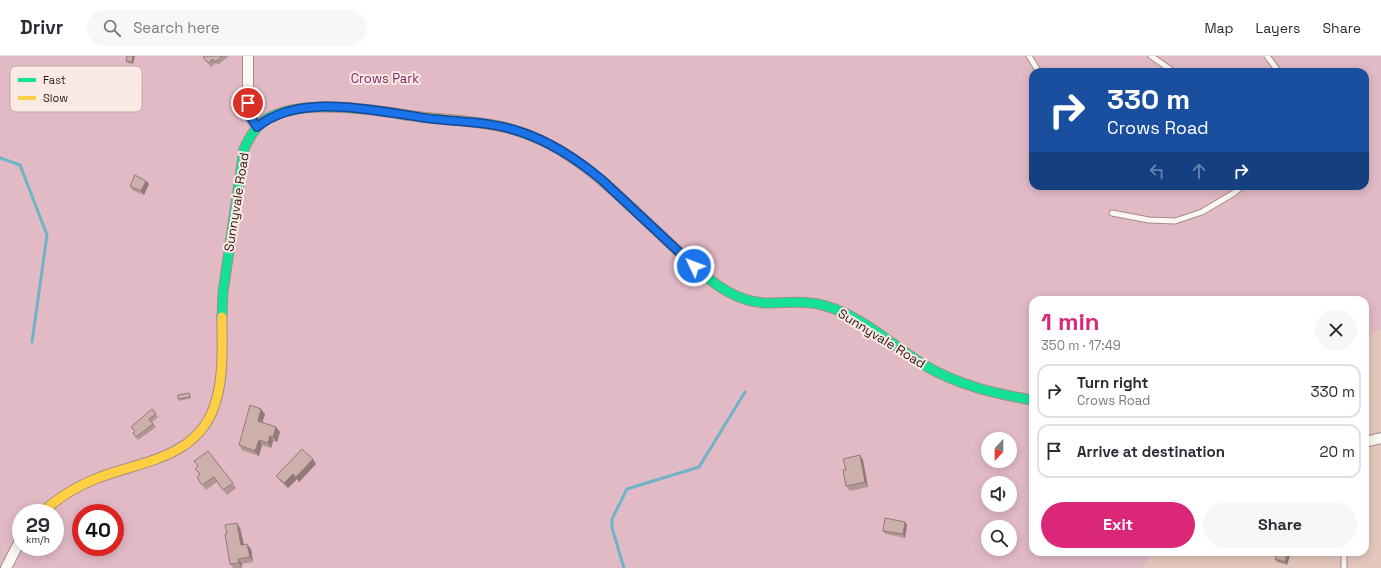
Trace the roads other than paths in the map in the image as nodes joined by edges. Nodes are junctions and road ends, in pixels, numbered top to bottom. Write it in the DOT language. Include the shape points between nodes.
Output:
graph roads {
  1 [pos="248,56"];
  2 [pos="1030,56"];
  3 [pos="1151,56"];
  4 [pos="1266,56"];
  5 [pos="1037,68"];
  6 [pos="1168,68"];
  7 [pos="1276,68"];
  8 [pos="257,127"];
  9 [pos="1237,190"];
  10 [pos="1112,213"];
  11 [pos="1029,399"];
  12 [pos="1381,438"];
  13 [pos="1369,441"];
  14 [pos="52,504"];
  15 [pos="12,556"];
  16 [pos="1344,556"];
  17 [pos="6,568"];
  18 [pos="1344,568"];
  1 -- 8 [label="street" via="248,109"];
  2 -- 5 [label="lane"];
  3 -- 6 [label="lane"];
  4 -- 7 [label="lane"];
  8 -- 11 [label="street, Sunnyvale Road" via="284,111 345,107 492,124 521,132 549,144 588,168 704,275 734,294 762,304 806,302 824,305 869,327 912,357 946,376 993,392"];
  8 -- 14 [label="street, Sunnyvale Road" via="247,141 242,158 223,292 221,379 212,415 197,436 178,451 101,477 75,489"];
  9 -- 10 [label="lane" via="1202,212 1175,221 1149,220"];
  12 -- 13 [label="street"];
  15 -- 17 [label="street"];
  16 -- 18 [label="lane"];
}
